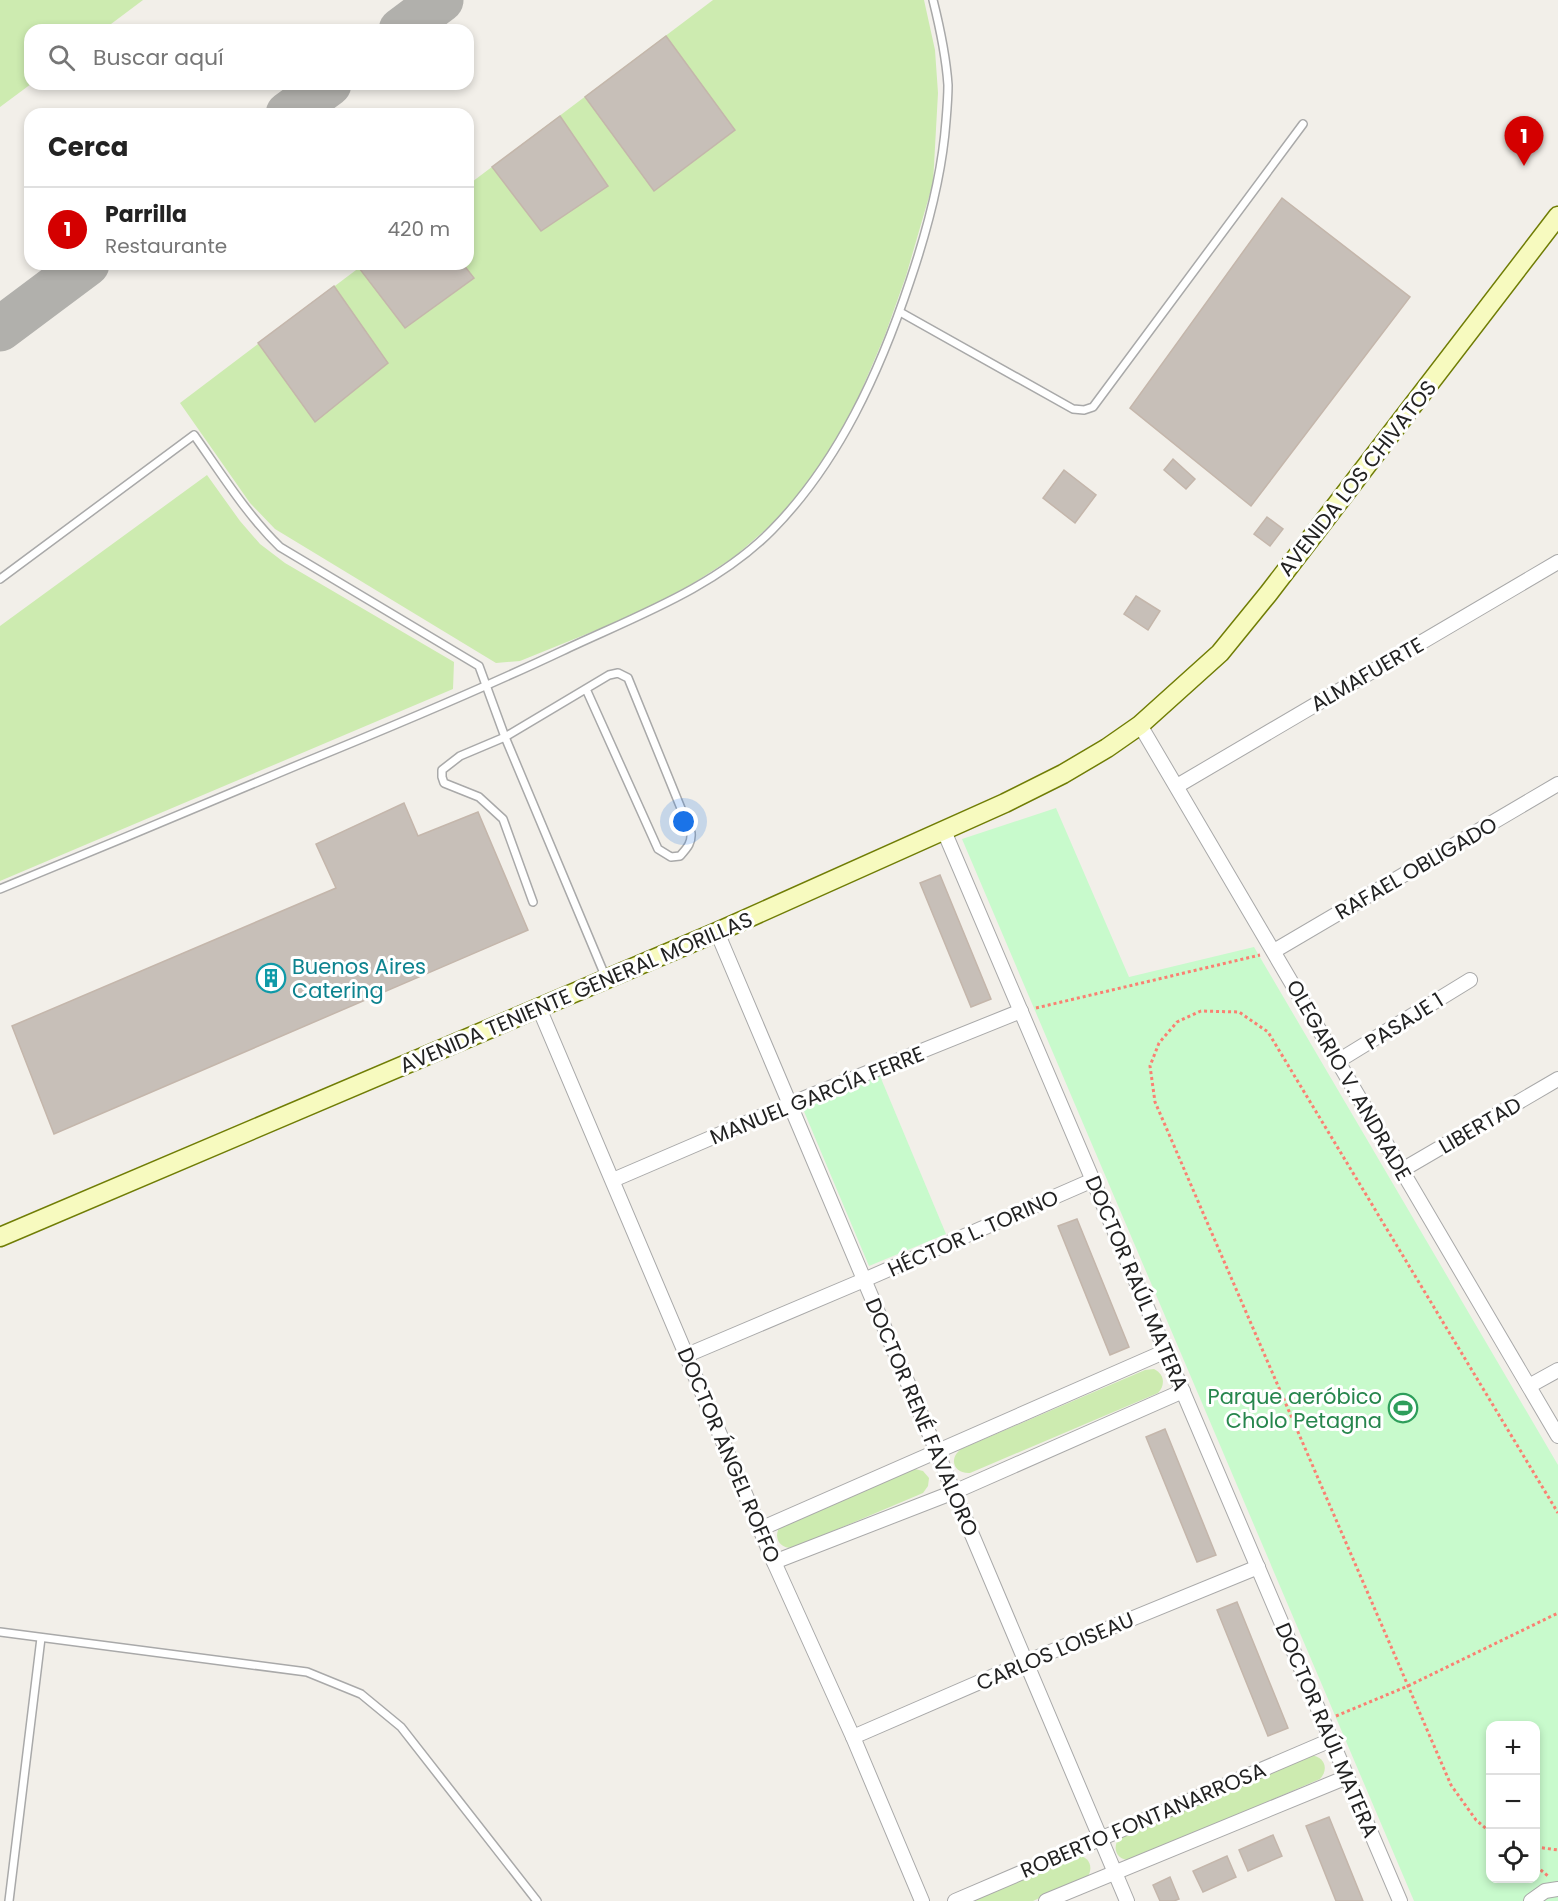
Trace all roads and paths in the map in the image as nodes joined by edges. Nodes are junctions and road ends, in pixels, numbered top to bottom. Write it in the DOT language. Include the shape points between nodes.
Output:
graph roads {
  1 [pos="933,0"];
  2 [pos="1303,124"];
  3 [pos="1558,216"];
  4 [pos="900,312"];
  5 [pos="1558,562"];
  6 [pos="0,579"];
  7 [pos="487,687"];
  8 [pos="586,689"];
  9 [pos="1140,725"];
  10 [pos="505,737"];
  11 [pos="1558,784"];
  12 [pos="1177,786"];
  13 [pos="944,831"];
  14 [pos="0,889"];
  15 [pos="533,902"];
  16 [pos="717,932"];
  17 [pos="1274,951"];
  18 [pos="607,979"];
  19 [pos="1470,980"];
  20 [pos="539,1008"];
  21 [pos="1021,1011"];
  22 [pos="1338,1061"];
  23 [pos="1558,1079"];
  24 [pos="790,1104"];
  25 [pos="1402,1170"];
  26 [pos="613,1180"];
  27 [pos="1093,1180"];
  28 [pos="0,1237"];
  29 [pos="864,1280"];
  30 [pos="1166,1351"];
  31 [pos="687,1355"];
  32 [pos="1558,1370"];
  33 [pos="1529,1386"];
  34 [pos="1183,1392"];
  35 [pos="1558,1436"];
  36 [pos="937,1451"];
  37 [pos="954,1492"];
  38 [pos="1558,1513"];
  39 [pos="760,1529"];
  40 [pos="774,1562"];
  41 [pos="1258,1567"];
  42 [pos="1558,1613"];
  43 [pos="0,1632"];
  44 [pos="41,1638"];
  45 [pos="1026,1662"];
  46 [pos="1408,1686"];
  47 [pos="1323,1721"];
  48 [pos="853,1737"];
  49 [pos="1331,1740"];
  50 [pos="1347,1777"];
  51 [pos="1487,1829"];
  52 [pos="1100,1839"];
  53 [pos="1540,1848"];
  54 [pos="1558,1850"];
  55 [pos="1115,1873"];
  56 [pos="1558,1889"];
  57 [pos="9,1901"];
  58 [pos="537,1901"];
  59 [pos="922,1901"];
  60 [pos="955,1901"];
  61 [pos="1046,1901"];
  62 [pos="1127,1901"];
  63 [pos="1400,1901"];
  64 [pos="1531,1901"];
  1 -- 4 [label="lane" via="948,88 945,135 939,183"];
  2 -- 4 [label="lane" via="1093,408 1073,409"];
  3 -- 9 [label="main road, AVENIDA LOS CHIVATOS" via="1220,652"];
  4 -- 7 [label="lane" via="837,449 807,491 770,532 699,585"];
  5 -- 12 [label="street, ALMAFUERTE"];
  6 -- 7 [label="lane" via="194,435 249,513 280,547 478,666"];
  7 -- 10 [label="lane"];
  7 -- 14 [label="lane"];
  8 -- 8 [label="lane" via="609,675 618,673 628,678 691,833 689,846 680,856 671,857 658,849"];
  8 -- 10 [label="lane"];
  9 -- 12 [label="street, OLEGARIO V. ANDRADE"];
  9 -- 13 [label="main road, AVENIDA TENIENTE GENERAL MORILLAS" via="1063,774"];
  10 -- 15 [label="lane" via="460,756 442,770 442,777 444,783 478,797 503,819"];
  10 -- 18 [label="lane"];
  11 -- 17 [label="street, RAFAEL OBLIGADO"];
  12 -- 17 [label="street, OLEGARIO V. ANDRADE"];
  13 -- 16 [label="main road, AVENIDA TENIENTE GENERAL MORILLAS"];
  13 -- 21 [label="street, DOCTOR RAÚL MATERA"];
  16 -- 18 [label="main road, AVENIDA TENIENTE GENERAL MORILLAS"];
  16 -- 24 [label="street, DOCTOR RENÉ FAVALORO"];
  17 -- 21 [label="path"];
  17 -- 22 [label="street, OLEGARIO V. ANDRADE"];
  18 -- 20 [label="main road, AVENIDA TENIENTE GENERAL MORILLAS"];
  19 -- 22 [label="street, PASAJE 1"];
  20 -- 26 [label="street, DOCTOR ÁNGEL ROFFO"];
  20 -- 28 [label="main road, AVENIDA TENIENTE GENERAL MORILLAS"];
  21 -- 24 [label="street, MANUEL GARCÍA FERRE"];
  21 -- 27 [label="street, DOCTOR RAÚL MATERA"];
  22 -- 25 [label="street, OLEGARIO V. ANDRADE"];
  23 -- 25 [label="street, LIBERTAD"];
  24 -- 26 [label="street, MANUEL GARCÍA FERRE"];
  24 -- 29 [label="street, DOCTOR RENÉ FAVALORO"];
  25 -- 33 [label="street, OLEGARIO V. ANDRADE"];
  26 -- 31 [label="street, DOCTOR ÁNGEL ROFFO"];
  27 -- 29 [label="street, HÉCTOR L. TORINO"];
  27 -- 30 [label="street, DOCTOR RAÚL MATERA"];
  29 -- 31 [label="street, HÉCTOR L. TORINO"];
  29 -- 36 [label="street, DOCTOR RENÉ FAVALORO"];
  30 -- 34 [label="street, DOCTOR RAÚL MATERA"];
  30 -- 36 [label="street"];
  31 -- 39 [label="street, DOCTOR ÁNGEL ROFFO"];
  32 -- 33 [label="street"];
  33 -- 35 [label="street, OLEGARIO V. ANDRADE"];
  34 -- 37 [label="street"];
  34 -- 41 [label="street, DOCTOR RAÚL MATERA"];
  36 -- 37 [label="street, DOCTOR RENÉ FAVALORO"];
  36 -- 39 [label="street"];
  37 -- 40 [label="street"];
  37 -- 45 [label="street, DOCTOR RENÉ FAVALORO"];
  38 -- 46 [label="path" via="1268,1032 1239,1012 1201,1011 1177,1022 1159,1043 1150,1066 1155,1102"];
  39 -- 40 [label="street, DOCTOR ÁNGEL ROFFO"];
  40 -- 48 [label="street, DOCTOR ÁNGEL ROFFO"];
  41 -- 45 [label="street, CARLOS LOISEAU"];
  41 -- 47 [label="street, DOCTOR RAÚL MATERA"];
  42 -- 46 [label="path"];
  43 -- 44 [label="lane"];
  44 -- 57 [label="lane"];
  44 -- 58 [label="lane" via="307,1672 361,1694 401,1727"];
  45 -- 48 [label="street, CARLOS LOISEAU"];
  45 -- 52 [label="street, DOCTOR RENÉ FAVALORO"];
  46 -- 47 [label="path"];
  46 -- 51 [label="path" via="1451,1785"];
  47 -- 49 [label="street, DOCTOR RAÚL MATERA"];
  48 -- 59 [label="street, DOCTOR ÁNGEL ROFFO"];
  49 -- 50 [label="street, DOCTOR RAÚL MATERA"];
  49 -- 52 [label="street, ROBERTO FONTANARROSA"];
  50 -- 55 [label="street, ROBERTO FONTANARROSA"];
  50 -- 63 [label="street, DOCTOR RAÚL MATERA"];
  52 -- 55 [label="street, DOCTOR RENÉ FAVALORO"];
  52 -- 60 [label="street, ROBERTO FONTANARROSA"];
  53 -- 54 [label="path"];
  55 -- 61 [label="street, ROBERTO FONTANARROSA"];
  55 -- 62 [label="street, DOCTOR RENÉ FAVALORO"];
  56 -- 64 [label="street" via="1545,1891"];
}
